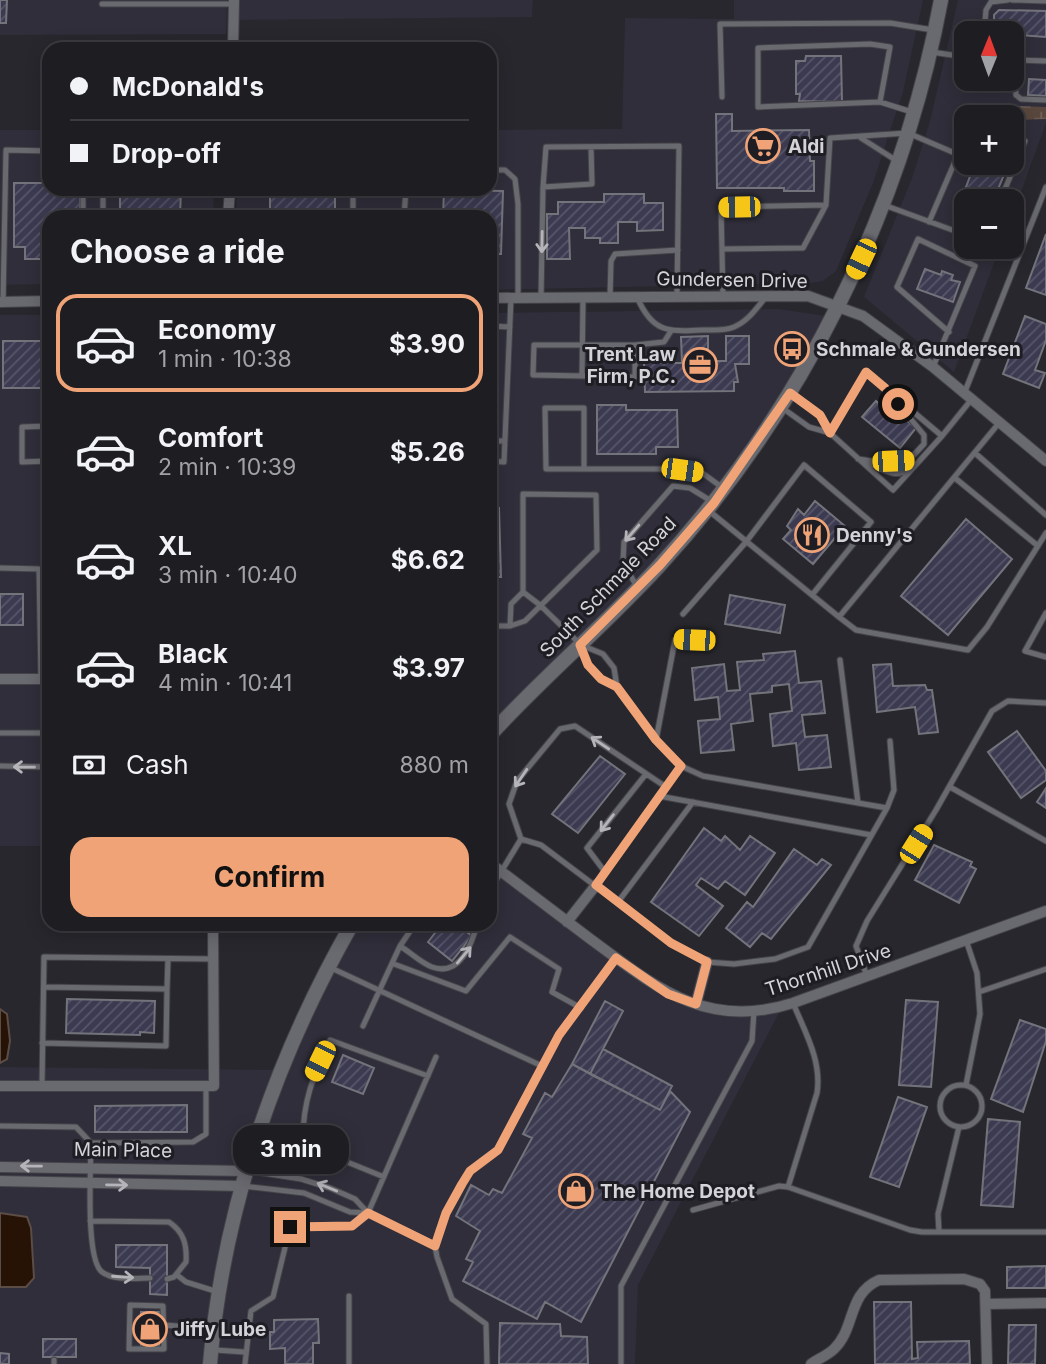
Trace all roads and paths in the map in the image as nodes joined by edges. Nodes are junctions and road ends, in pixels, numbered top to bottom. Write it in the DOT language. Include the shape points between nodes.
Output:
graph roads {
  1 [pos="940,0"];
  2 [pos="1010,0"];
  3 [pos="1046,1"];
  4 [pos="233,2"];
  5 [pos="102,4"];
  6 [pos="985,21"];
  7 [pos="936,30"];
  8 [pos="233,42"];
  9 [pos="931,52"];
  10 [pos="954,55"];
  11 [pos="1024,60"];
  12 [pos="1046,61"];
  13 [pos="1015,91"];
  14 [pos="722,97"];
  15 [pos="1046,100"];
  16 [pos="880,102"];
  17 [pos="915,113"];
  18 [pos="908,133"];
  19 [pos="861,138"];
  20 [pos="591,147"];
  21 [pos="3,150"];
  22 [pos="42,151"];
  23 [pos="954,153"];
  24 [pos="954,161"];
  25 [pos="899,162"];
  26 [pos="497,170"];
  27 [pos="542,187"];
  28 [pos="1046,187"];
  29 [pos="883,204"];
  30 [pos="826,205"];
  31 [pos="929,222"];
  32 [pos="954,231"];
  33 [pos="722,249"];
  34 [pos="678,250"];
  35 [pos="766,296"];
  36 [pos="637,297"];
  37 [pos="677,297"];
  38 [pos="723,297"];
  39 [pos="497,298"];
  40 [pos="514,298"];
  41 [pos="541,298"];
  42 [pos="583,298"];
  43 [pos="610,298"];
  44 [pos="42,301"];
  45 [pos="2,302"];
  46 [pos="838,305"];
  47 [pos="497,326"];
  48 [pos="510,327"];
  49 [pos="671,331"];
  50 [pos="949,332"];
  51 [pos="582,344"];
  52 [pos="635,345"];
  53 [pos="933,368"];
  54 [pos="582,376"];
  55 [pos="885,388"];
  56 [pos="790,393"];
  57 [pos="968,397"];
  58 [pos="781,407"];
  59 [pos="999,423"];
  60 [pos="42,426"];
  61 [pos="830,433"];
  62 [pos="942,436"];
  63 [pos="497,441"];
  64 [pos="505,441"];
  65 [pos="975,453"];
  66 [pos="858,458"];
  67 [pos="42,461"];
  68 [pos="908,461"];
  69 [pos="1046,461"];
  70 [pos="497,462"];
  71 [pos="584,469"];
  72 [pos="955,478"];
  73 [pos="724,489"];
  74 [pos="711,506"];
  75 [pos="1046,515"];
  76 [pos="1046,534"];
  77 [pos="746,542"];
  78 [pos="1038,547"];
  79 [pos="0,568"];
  80 [pos="637,589"];
  81 [pos="523,592"];
  82 [pos="812,595"];
  83 [pos="540,605"];
  84 [pos="1046,613"];
  85 [pos="683,614"];
  86 [pos="839,617"];
  87 [pos="42,624"];
  88 [pos="497,626"];
  89 [pos="510,626"];
  90 [pos="712,641"];
  91 [pos="580,645"];
  92 [pos="1046,657"];
  93 [pos="840,660"];
  94 [pos="0,679"];
  95 [pos="42,679"];
  96 [pos="617,687"];
  97 [pos="0,691"];
  98 [pos="1046,703"];
  99 [pos="497,728"];
  100 [pos="0,733"];
  101 [pos="42,733"];
  102 [pos="656,740"];
  103 [pos="890,741"];
  104 [pos="0,766"];
  105 [pos="681,766"];
  106 [pos="42,767"];
  107 [pos="646,774"];
  108 [pos="666,787"];
  109 [pos="950,787"];
  110 [pos="659,796"];
  111 [pos="692,802"];
  112 [pos="858,803"];
  113 [pos="887,808"];
  114 [pos="871,835"];
  115 [pos="521,839"];
  116 [pos="1046,841"];
  117 [pos="497,868"];
  118 [pos="502,872"];
  119 [pos="606,872"];
  120 [pos="497,880"];
  121 [pos="596,885"];
  122 [pos="618,902"];
  123 [pos="1046,911"];
  124 [pos="567,922"];
  125 [pos="213,931"];
  126 [pos="348,931"];
  127 [pos="411,931"];
  128 [pos="475,932"];
  129 [pos="966,940"];
  130 [pos="401,946"];
  131 [pos="616,958"];
  132 [pos="168,959"];
  133 [pos="213,959"];
  134 [pos="707,962"];
  135 [pos="394,964"];
  136 [pos="328,966"];
  137 [pos="1046,969"];
  138 [pos="867,976"];
  139 [pos="44,987"];
  140 [pos="167,989"];
  141 [pos="378,991"];
  142 [pos="979,992"];
  143 [pos="793,1003"];
  144 [pos="696,1004"];
  145 [pos="581,1008"];
  146 [pos="754,1011"];
  147 [pos="363,1026"];
  148 [pos="43,1043"];
  149 [pos="436,1057"];
  150 [pos="542,1066"];
  151 [pos="428,1076"];
  152 [pos="42,1085"];
  153 [pos="0,1086"];
  154 [pos="210,1086"];
  155 [pos="966,1086"];
  156 [pos="0,1126"];
  157 [pos="959,1127"];
  158 [pos="91,1143"];
  159 [pos="0,1167"];
  160 [pos="91,1167"];
  161 [pos="246,1171"];
  162 [pos="384,1177"];
  163 [pos="0,1181"];
  164 [pos="90,1184"];
  165 [pos="242,1186"];
  166 [pos="788,1187"];
  167 [pos="693,1210"];
  168 [pos="368,1213"];
  169 [pos="90,1221"];
  170 [pos="939,1232"];
  171 [pos="1046,1232"];
  172 [pos="435,1246"];
  173 [pos="177,1275"];
  174 [pos="150,1279"];
  175 [pos="167,1279"];
  176 [pos="218,1292"];
  177 [pos="349,1296"];
  178 [pos="1046,1303"];
  179 [pos="987,1304"];
  180 [pos="163,1325"];
  181 [pos="213,1329"];
  182 [pos="244,1352"];
  183 [pos="211,1357"];
  184 [pos="245,1364"];
  185 [pos="349,1364"];
  186 [pos="487,1364"];
  187 [pos="621,1364"];
  188 [pos="811,1364"];
  189 [pos="987,1364"];
  1 -- 7 [label="main road, South Schmale Road"];
  2 -- 3 [label="lane"];
  2 -- 6 [label="lane" via="991,2"];
  4 -- 5 [label="lane"];
  4 -- 8 [label="street"];
  7 -- 9 [label="main road, South Schmale Road"];
  7 -- 14 [label="lane" via="890,23 720,24"];
  9 -- 10 [label="lane"];
  9 -- 17 [label="main road, South Schmale Road"];
  11 -- 12 [label="lane"];
  13 -- 15 [label="lane" via="1021,99"];
  16 -- 16 [label="lane" via="890,47 758,48 758,107"];
  16 -- 17 [label="lane"];
  17 -- 18 [label="main road, South Schmale Road"];
  18 -- 19 [label="lane"];
  18 -- 23 [label="lane"];
  18 -- 25 [label="main road, South Schmale Road"];
  19 -- 25 [label="lane"];
  19 -- 30 [label="lane" via="830,138"];
  20 -- 27 [label="lane" via="546,147"];
  20 -- 27 [label="lane" via="592,184"];
  20 -- 34 [label="lane" via="679,146"];
  21 -- 22 [label="lane"];
  21 -- 45 [label="lane"];
  24 -- 31 [label="lane"];
  25 -- 29 [label="main road, South Schmale Road"];
  26 -- 40 [label="lane" via="515,178 518,191"];
  27 -- 41 [label="lane, one-way"];
  28 -- 57 [label="lane"];
  29 -- 31 [label="lane"];
  29 -- 46 [label="main road, South Schmale Road"];
  30 -- 33 [label="lane" via="803,248"];
  30 -- 33 [label="lane" via="722,207"];
  31 -- 32 [label="lane"];
  33 -- 38 [label="lane"];
  34 -- 37 [label="lane"];
  34 -- 43 [label="lane" via="615,254"];
  35 -- 38 [label="street, Gundersen Drive"];
  35 -- 46 [label="street, Gundersen Drive" via="808,296"];
  35 -- 49 [label="lane" via="748,319 732,328"];
  36 -- 37 [label="street, Gundersen Drive"];
  36 -- 43 [label="street, Gundersen Drive"];
  36 -- 49 [label="lane" via="644,314"];
  37 -- 38 [label="street, Gundersen Drive"];
  39 -- 40 [label="street, Gundersen Drive"];
  40 -- 41 [label="street, Gundersen Drive"];
  40 -- 48 [label="lane"];
  41 -- 42 [label="street, Gundersen Drive"];
  42 -- 43 [label="street, Gundersen Drive"];
  42 -- 51 [label="lane"];
  44 -- 45 [label="street"];
  46 -- 53 [label="street, Gundersen Drive" via="863,316"];
  46 -- 56 [label="main road, South Schmale Road"];
  47 -- 48 [label="lane"];
  48 -- 64 [label="lane"];
  49 -- 52 [label="lane" via="664,342"];
  50 -- 50 [label="lane" via="975,266 918,239 897,287"];
  50 -- 53 [label="lane"];
  51 -- 52 [label="lane"];
  51 -- 54 [label="lane"];
  51 -- 54 [label="lane" via="534,345 533,375"];
  52 -- 54 [label="lane" via="635,377"];
  53 -- 57 [label="street, Gundersen Drive"];
  55 -- 61 [label="lane" via="866,372"];
  55 -- 62 [label="lane"];
  55 -- 68 [label="lane" via="924,435 924,444"];
  56 -- 58 [label="main road, South Schmale Road"];
  56 -- 61 [label="lane" via="820,415"];
  57 -- 59 [label="street, Gundersen Drive"];
  57 -- 62 [label="lane"];
  58 -- 61 [label="lane" via="809,427"];
  58 -- 73 [label="main road, South Schmale Road"];
  59 -- 65 [label="lane"];
  59 -- 69 [label="street, Gundersen Drive"];
  60 -- 67 [label="lane" via="22,427 22,462"];
  61 -- 66 [label="lane"];
  62 -- 66 [label="lane" via="893,490"];
  63 -- 64 [label="lane"];
  64 -- 70 [label="lane" via="504,462"];
  65 -- 72 [label="lane"];
  65 -- 75 [label="lane"];
  66 -- 68 [label="lane"];
  66 -- 68 [label="lane" via="893,475 901,473"];
  71 -- 71 [label="lane" via="545,469 545,408 584,408"];
  71 -- 73 [label="lane" via="701,472"];
  72 -- 78 [label="lane"];
  72 -- 86 [label="lane"];
  73 -- 74 [label="main road, South Schmale Road"];
  74 -- 77 [label="lane"];
  74 -- 80 [label="main road, South Schmale Road"];
  74 -- 80 [label="lane, one-way" via="690,488 673,486 624,542 624,562"];
  76 -- 78 [label="lane"];
  77 -- 82 [label="lane"];
  77 -- 82 [label="lane" via="804,465 871,522"];
  77 -- 85 [label="lane"];
  78 -- 86 [label="lane" via="968,650 856,630"];
  79 -- 87 [label="lane" via="39,569"];
  80 -- 91 [label="main road, South Schmale Road"];
  81 -- 83 [label="lane"];
  81 -- 83 [label="lane" via="523,494 596,495 597,550"];
  81 -- 89 [label="lane" via="511,604"];
  82 -- 86 [label="lane"];
  83 -- 89 [label="lane" via="525,621"];
  83 -- 91 [label="lane"];
  84 -- 92 [label="lane" via="1025,651"];
  88 -- 89 [label="lane"];
  90 -- 102 [label="lane" via="675,640"];
  91 -- 96 [label="lane" via="588,665"];
  91 -- 96 [label="lane" via="603,654 614,668"];
  91 -- 99 [label="main road, South Schmale Road"];
  93 -- 112 [label="lane"];
  94 -- 95 [label="street"];
  94 -- 97 [label="lane"];
  96 -- 102 [label="lane"];
  98 -- 109 [label="lane" via="1008,701 992,711"];
  100 -- 101 [label="lane"];
  102 -- 105 [label="lane"];
  103 -- 113 [label="lane" via="894,790"];
  106 -- 104 [label="lane, one-way"];
  105 -- 108 [label="lane"];
  105 -- 112 [label="lane" via="703,776"];
  107 -- 108 [label="lane"];
  107 -- 115 [label="lane, one-way" via="575,726 560,729 517,781 509,804"];
  107 -- 119 [label="lane, one-way" via="587,848"];
  108 -- 110 [label="lane"];
  109 -- 116 [label="lane"];
  109 -- 138 [label="lane" via="856,946"];
  110 -- 111 [label="lane"];
  110 -- 119 [label="lane"];
  111 -- 114 [label="lane"];
  111 -- 122 [label="lane"];
  112 -- 113 [label="lane"];
  113 -- 114 [label="lane"];
  114 -- 134 [label="lane" via="808,947 775,959"];
  115 -- 118 [label="lane"];
  115 -- 121 [label="lane" via="541,845"];
  117 -- 118 [label="street, Thornhill Drive"];
  118 -- 120 [label="lane"];
  118 -- 124 [label="street, Thornhill Drive"];
  119 -- 121 [label="lane"];
  121 -- 122 [label="lane"];
  121 -- 124 [label="street"];
  122 -- 134 [label="lane" via="671,943"];
  123 -- 129 [label="street, Thornhill Drive"];
  124 -- 131 [label="street, Thornhill Drive"];
  125 -- 133 [label="street"];
  126 -- 136 [label="main road"];
  127 -- 130 [label="lane"];
  130 -- 128 [label="lane, one-way" via="431,967 442,969 460,962"];
  129 -- 138 [label="street, Thornhill Drive"];
  129 -- 142 [label="lane"];
  130 -- 135 [label="lane"];
  131 -- 144 [label="street, Thornhill Drive" via="668,994"];
  131 -- 145 [label="lane"];
  132 -- 133 [label="lane"];
  132 -- 139 [label="lane" via="44,957"];
  132 -- 140 [label="lane"];
  133 -- 154 [label="street"];
  134 -- 144 [label="street"];
  135 -- 141 [label="lane"];
  135 -- 145 [label="lane" via="466,991 510,937 559,969 552,992"];
  136 -- 141 [label="lane"];
  136 -- 161 [label="main road" via="284,1063"];
  137 -- 142 [label="lane"];
  138 -- 143 [label="street, Thornhill Drive"];
  139 -- 140 [label="lane"];
  139 -- 148 [label="lane"];
  140 -- 148 [label="lane" via="166,1046"];
  141 -- 147 [label="lane"];
  141 -- 150 [label="lane"];
  142 -- 155 [label="lane"];
  143 -- 146 [label="street, Thornhill Drive"];
  143 -- 166 [label="lane" via="818,1065 819,1079"];
  144 -- 146 [label="street, Thornhill Drive"];
  145 -- 150 [label="lane"];
  146 -- 187 [label="lane" via="752,1041 621,1286"];
  148 -- 152 [label="lane"];
  149 -- 151 [label="lane"];
  150 -- 172 [label="lane" via="498,1150 470,1171 462,1184"];
  151 -- 162 [label="lane"];
  151 -- 162 [label="lane" via="330,1040 310,1082 303,1144"];
  152 -- 153 [label="street"];
  152 -- 154 [label="street"];
  154 -- 158 [label="lane" via="206,1134 193,1142"];
  155 -- 157 [label="lane" via="982,1099 981,1113 972,1124"];
  155 -- 157 [label="lane" via="953,1087 941,1102 942,1115"];
  156 -- 158 [label="lane" via="76,1127"];
  157 -- 170 [label="lane" via="938,1214"];
  158 -- 160 [label="lane"];
  160 -- 159 [label="street, Main Place, one-way"];
  160 -- 161 [label="street, Main Place"];
  160 -- 164 [label="lane"];
  161 -- 165 [label="main road"];
  168 -- 161 [label="lane, one-way" via="355,1199 314,1182"];
  162 -- 168 [label="lane"];
  163 -- 164 [label="street, Main Place"];
  164 -- 165 [label="street, Main Place, one-way"];
  164 -- 169 [label="lane"];
  165 -- 168 [label="lane" via="304,1193 350,1212"];
  165 -- 176 [label="main road"];
  166 -- 167 [label="lane"];
  166 -- 170 [label="lane" via="910,1230"];
  168 -- 172 [label="lane"];
  168 -- 182 [label="lane" via="352,1226 290,1227 273,1297 251,1311"];
  169 -- 173 [label="lane" via="173,1224 187,1250 186,1262"];
  169 -- 174 [label="lane, one-way" via="99,1270 113,1277"];
  170 -- 171 [label="lane"];
  172 -- 186 [label="lane" via="452,1299 486,1324"];
  173 -- 175 [label="lane"];
  173 -- 176 [label="lane"];
  176 -- 181 [label="main road"];
  177 -- 185 [label="lane"];
  178 -- 179 [label="street"];
  179 -- 188 [label="street" via="985,1292 974,1280 878,1280 860,1295 835,1348"];
  179 -- 189 [label="street"];
  180 -- 180 [label="lane" via="163,1306 130,1305 129,1349 164,1349"];
  180 -- 181 [label="lane"];
  181 -- 183 [label="main road"];
  182 -- 183 [label="lane"];
  182 -- 184 [label="lane"];
}
